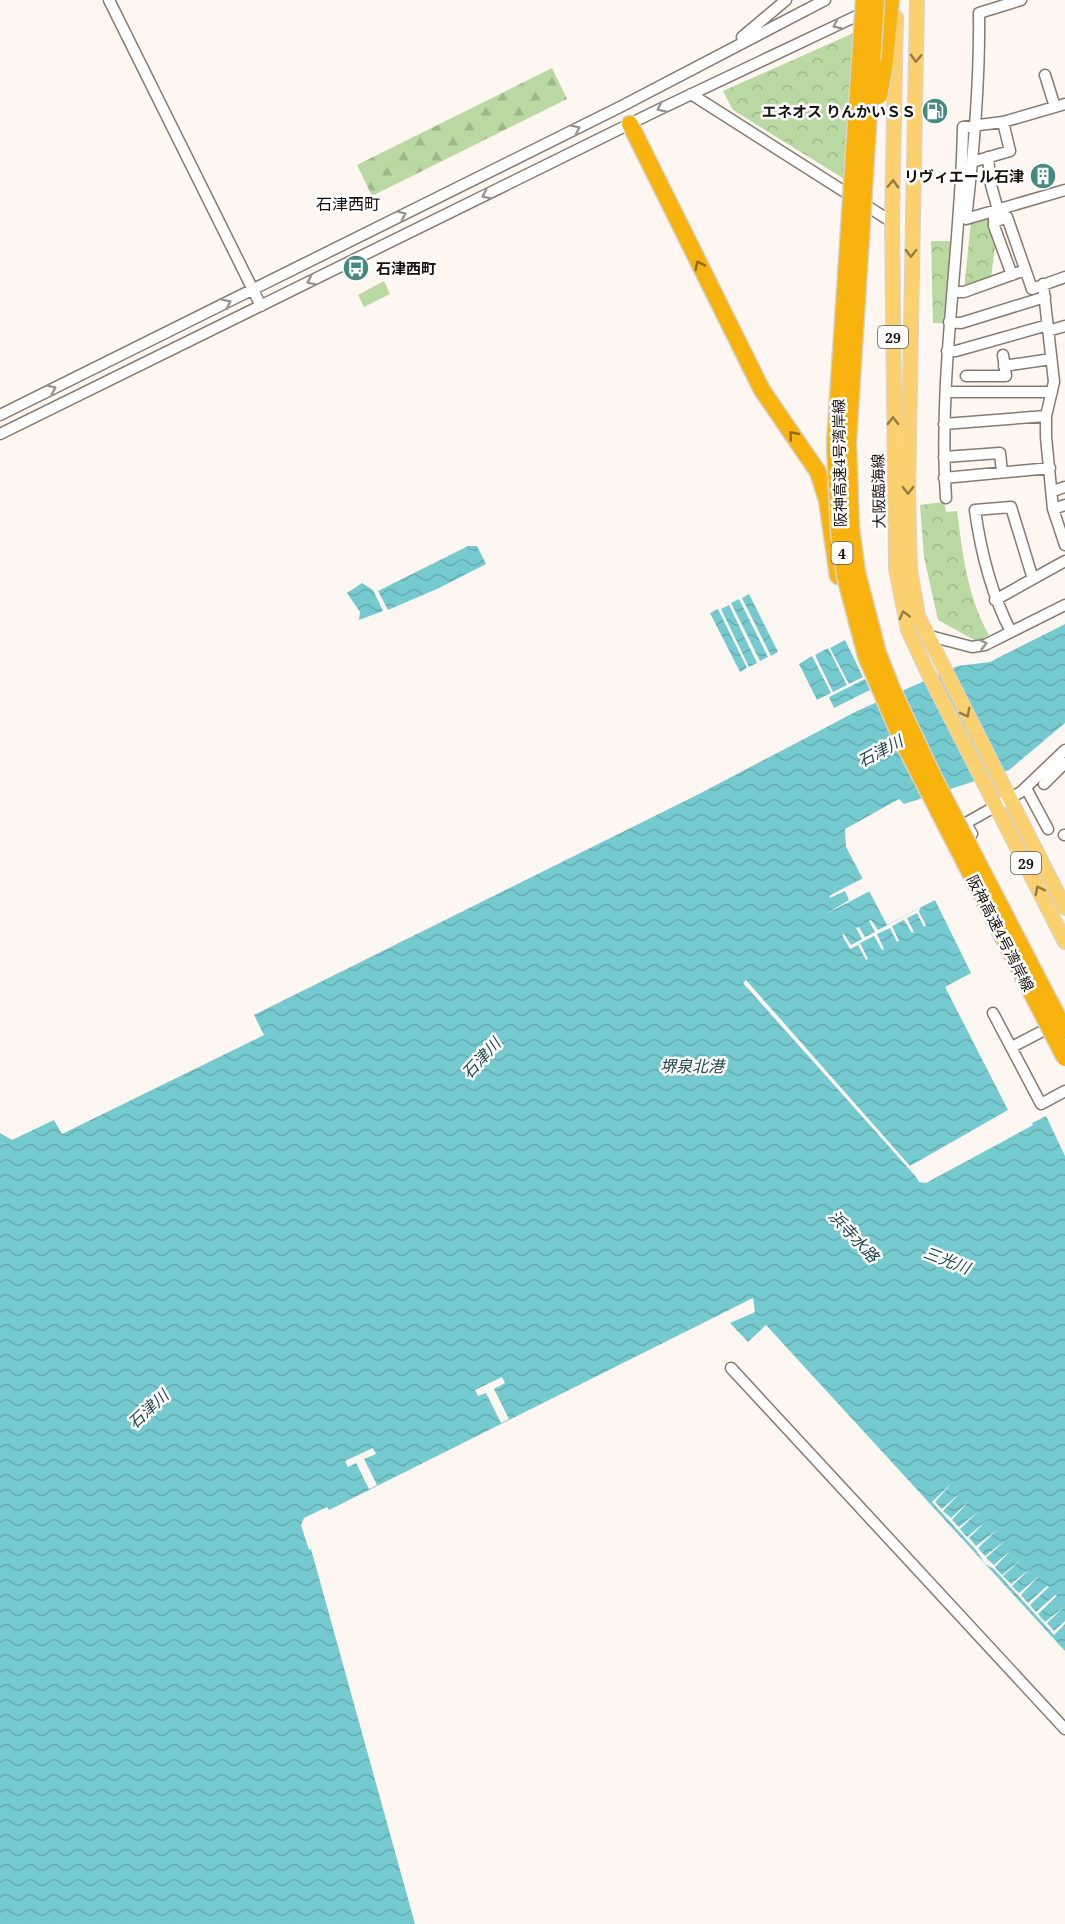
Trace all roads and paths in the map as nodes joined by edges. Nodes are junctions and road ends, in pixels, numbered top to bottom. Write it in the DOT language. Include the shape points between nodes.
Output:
graph roads {
  1 [pos="109,0"];
  2 [pos="786,0"];
  3 [pos="825,0"];
  4 [pos="864,0"];
  5 [pos="876,0"];
  6 [pos="891,0"];
  7 [pos="896,0"];
  8 [pos="917,0"];
  9 [pos="1021,0"];
  10 [pos="692,70"];
  11 [pos="1045,75"];
  12 [pos="691,94"];
  13 [pos="622,106"];
  14 [pos="1060,106"];
  15 [pos="1003,122"];
  16 [pos="630,124"];
  17 [pos="976,126"];
  18 [pos="988,157"];
  19 [pos="972,162"];
  20 [pos="1065,190"];
  21 [pos="995,214"];
  22 [pos="892,222"];
  23 [pos="1025,270"];
  24 [pos="1012,275"];
  25 [pos="1065,277"];
  26 [pos="1043,284"];
  27 [pos="253,290"];
  28 [pos="953,292"];
  29 [pos="1044,297"];
  30 [pos="261,306"];
  31 [pos="856,315"];
  32 [pos="949,322"];
  33 [pos="1065,326"];
  34 [pos="1048,328"];
  35 [pos="947,351"];
  36 [pos="1052,359"];
  37 [pos="966,376"];
  38 [pos="1057,384"];
  39 [pos="946,392"];
  40 [pos="0,415"];
  41 [pos="1046,416"];
  42 [pos="944,424"];
  43 [pos="0,434"];
  44 [pos="944,457"];
  45 [pos="1050,468"];
  46 [pos="1002,472"];
  47 [pos="944,478"];
  48 [pos="1065,487"];
  49 [pos="1053,491"];
  50 [pos="946,498"];
  51 [pos="1065,505"];
  52 [pos="1053,509"];
  53 [pos="1064,540"];
  54 [pos="1065,561"];
  55 [pos="1034,579"];
  56 [pos="995,600"];
  57 [pos="1065,605"];
  58 [pos="1011,632"];
  59 [pos="926,635"];
  60 [pos="881,694"];
  61 [pos="1065,750"];
  62 [pos="1065,762"];
  63 [pos="1044,784"];
  64 [pos="1026,788"];
  65 [pos="1011,798"];
  66 [pos="996,805"];
  67 [pos="1048,829"];
  68 [pos="1065,908"];
  69 [pos="1065,942"];
  70 [pos="993,1012"];
  71 [pos="1065,1017"];
  72 [pos="1065,1032"];
  73 [pos="1012,1047"];
  74 [pos="1065,1058"];
  75 [pos="1065,1091"];
  76 [pos="731,1368"];
  77 [pos="1065,1729"];
  1 -- 27 [label="street"];
  2 -- 10 [label="street" via="755,28"];
  3 -- 10 [label="street"];
  4 -- 60 [label="highway, 阪神高速4号湾岸線 / 4, bridge" via="837,404 836,478 845,576 866,656"];
  5 -- 31 [label="highway, 阪神高速4号湾岸線 / 4, bridge"];
  6 -- 12 [label="street, one-way"];
  6 -- 31 [label="highway, bridge" via="868,174"];
  22 -- 7 [label="main road, 大阪臨海線 / 29, one-way"];
  8 -- 59 [label="main road, 大阪臨海線 / 29, one-way" via="908,494 910,569 918,616"];
  9 -- 17 [label="street" via="979,13"];
  10 -- 13 [label="street"];
  11 -- 14 [label="street"];
  12 -- 16 [label="street, one-way"];
  12 -- 22 [label="street"];
  13 -- 16 [label="street"];
  27 -- 13 [label="street, one-way"];
  14 -- 15 [label="street"];
  15 -- 17 [label="street"];
  15 -- 18 [label="street" via="1010,151"];
  16 -- 30 [label="street, one-way"];
  60 -- 16 [label="highway, one-way, bridge" via="846,609 827,500 818,472 762,390"];
  17 -- 19 [label="street"];
  17 -- 28 [label="street" via="963,127"];
  18 -- 19 [label="street"];
  18 -- 21 [label="street"];
  19 -- 21 [label="street" via="966,219"];
  20 -- 21 [label="street"];
  21 -- 23 [label="street" via="1007,217"];
  21 -- 24 [label="street"];
  66 -- 22 [label="main road, 大阪臨海線 / 29, one-way" via="908,630 896,568"];
  23 -- 24 [label="street"];
  23 -- 26 [label="street" via="1032,289"];
  24 -- 28 [label="street" via="964,292"];
  25 -- 26 [label="street"];
  26 -- 29 [label="street"];
  27 -- 30 [label="street"];
  40 -- 27 [label="street, one-way"];
  28 -- 32 [label="street"];
  29 -- 32 [label="street" via="961,323"];
  29 -- 34 [label="street"];
  30 -- 43 [label="street"];
  31 -- 72 [label="highway, 阪神高速4号湾岸線 / 4, bridge" via="848,442 850,528 878,653 917,744"];
  32 -- 35 [label="street"];
  33 -- 34 [label="street"];
  34 -- 35 [label="street"];
  34 -- 36 [label="street"];
  35 -- 39 [label="street"];
  36 -- 37 [label="street" via="1003,361 1006,375"];
  36 -- 38 [label="street"];
  38 -- 39 [label="street"];
  38 -- 41 [label="street"];
  39 -- 42 [label="street"];
  41 -- 42 [label="street"];
  41 -- 45 [label="street"];
  42 -- 44 [label="street"];
  44 -- 46 [label="street" via="1000,453"];
  44 -- 47 [label="street"];
  45 -- 46 [label="street"];
  45 -- 49 [label="street"];
  46 -- 47 [label="street"];
  47 -- 50 [label="street"];
  48 -- 49 [label="street"];
  49 -- 52 [label="street"];
  51 -- 52 [label="street"];
  52 -- 53 [label="street"];
  54 -- 55 [label="street"];
  55 -- 56 [label="street"];
  55 -- 56 [label="street" via="1011,507 975,510 980,551"];
  56 -- 58 [label="street"];
  57 -- 58 [label="street"];
  59 -- 58 [label="street, one-way" via="972,646 985,645"];
  59 -- 65 [label="main road, 大阪臨海線 / 29, one-way"];
  60 -- 74 [label="highway, 阪神高速4号湾岸線 / 4, bridge"];
  61 -- 64 [label="street"];
  62 -- 63 [label="street"];
  64 -- 65 [label="street"];
  64 -- 67 [label="street"];
  65 -- 66 [label="street"];
  65 -- 68 [label="main road, 大阪臨海線 / 29"];
  69 -- 66 [label="main road, 大阪臨海線 / 29, one-way"];
  66 -- 71 [label="street" via="966,823"];
  70 -- 73 [label="street"];
  71 -- 73 [label="street"];
  73 -- 75 [label="street" via="1041,1104"];
  76 -- 77 [label="street"];
}
